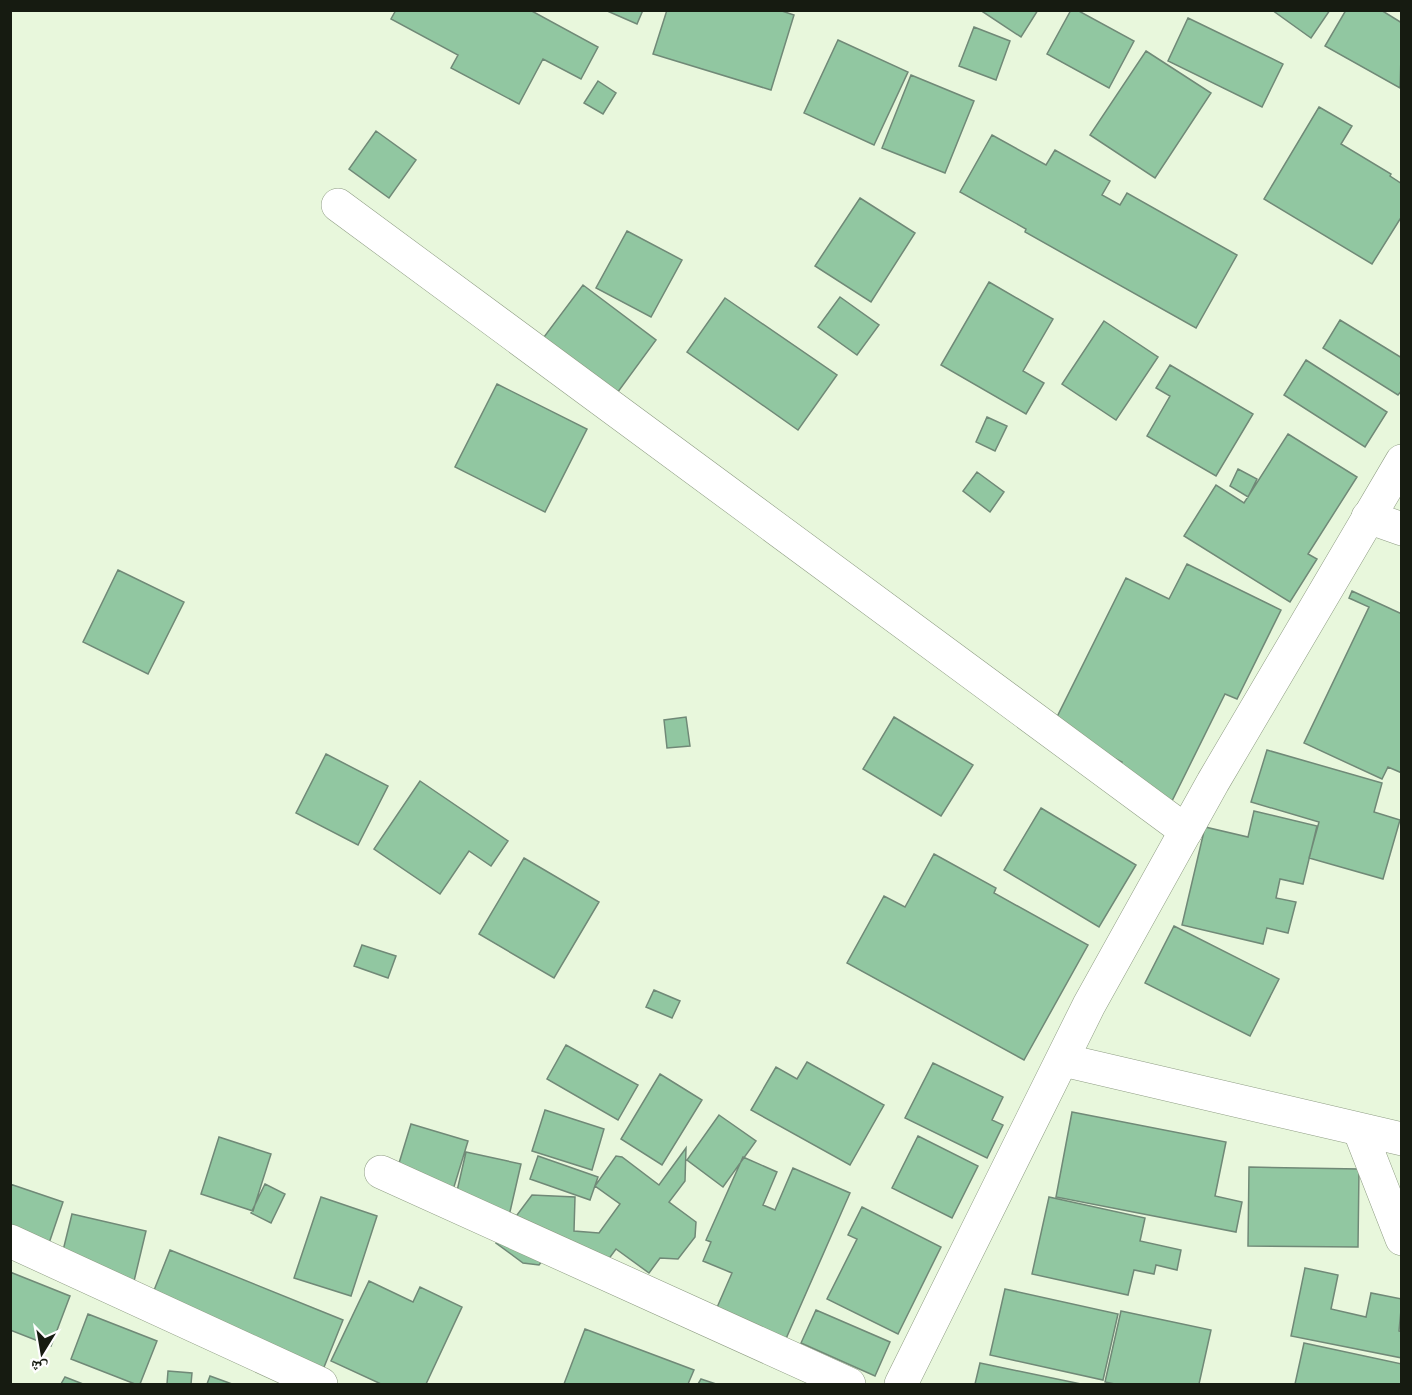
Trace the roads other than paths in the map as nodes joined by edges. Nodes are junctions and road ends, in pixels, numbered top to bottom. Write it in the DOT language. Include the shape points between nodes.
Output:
graph roads {
  1 [pos="338,206"];
  2 [pos="1401,461"];
  3 [pos="1368,517"];
  4 [pos="1401,529"];
  5 [pos="1186,831"];
  6 [pos="1063,1060"];
  7 [pos="1359,1129"];
  8 [pos="1401,1139"];
  9 [pos="381,1172"];
  10 [pos="1401,1239"];
  11 [pos="10,1241"];
  12 [pos="321,1384"];
  13 [pos="849,1384"];
  14 [pos="901,1384"];
  1 -- 5 [label="street"];
  2 -- 3 [label="street"];
  3 -- 4 [label="street"];
  3 -- 5 [label="street"];
  5 -- 6 [label="street" via="1089,1005"];
  6 -- 7 [label="street"];
  6 -- 14 [label="street"];
  7 -- 8 [label="street"];
  7 -- 10 [label="street"];
  9 -- 13 [label="street"];
  11 -- 12 [label="street"];
}
